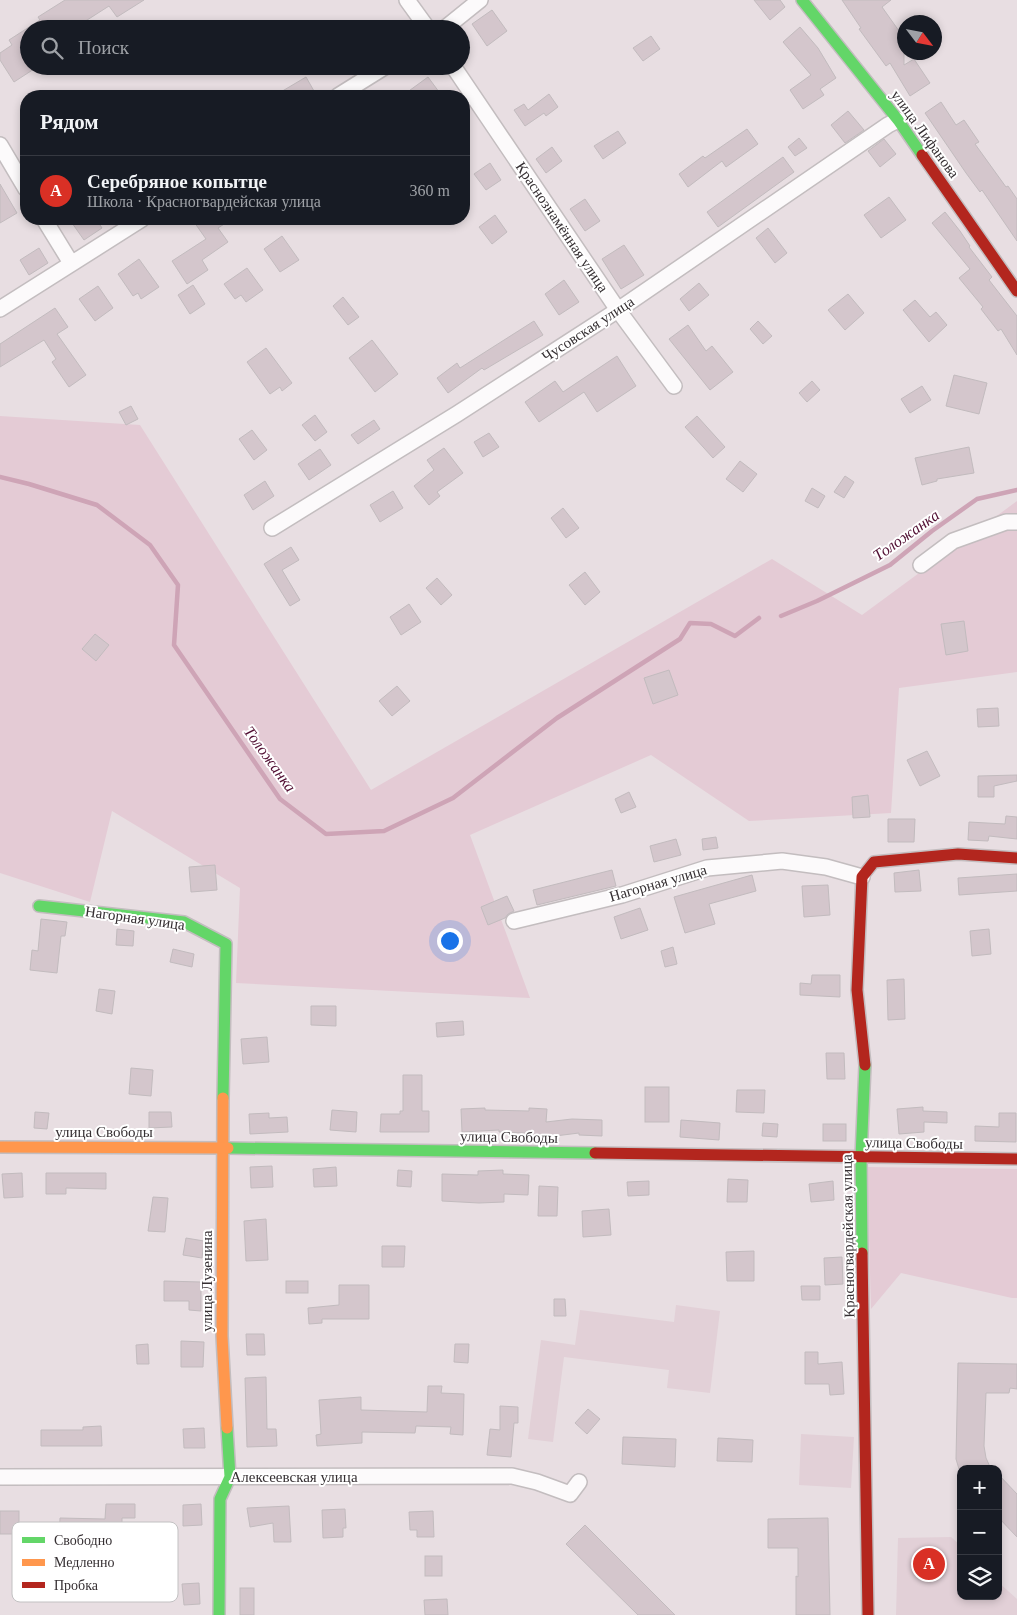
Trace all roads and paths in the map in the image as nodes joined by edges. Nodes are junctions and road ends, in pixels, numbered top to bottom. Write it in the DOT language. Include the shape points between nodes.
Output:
graph roads {
  1 [pos="407,0"];
  2 [pos="480,0"];
  3 [pos="802,0"];
  4 [pos="421,20"];
  5 [pos="455,20"];
  6 [pos="372,75"];
  7 [pos="459,75"];
  8 [pos="348,90"];
  9 [pos="469,90"];
  10 [pos="470,91"];
  11 [pos="898,120"];
  12 [pos="0,145"];
  13 [pos="20,179"];
  14 [pos="48,225"];
  15 [pos="132,225"];
  16 [pos="71,263"];
  17 [pos="1017,291"];
  18 [pos="0,309"];
  19 [pos="618,310"];
  20 [pos="674,386"];
  21 [pos="1017,522"];
  22 [pos="272,528"];
  23 [pos="921,564"];
  24 [pos="1017,858"];
  25 [pos="862,877"];
  26 [pos="40,906"];
  27 [pos="514,921"];
  28 [pos="226,944"];
  29 [pos="0,1147"];
  30 [pos="222,1148"];
  31 [pos="861,1157"];
  32 [pos="1017,1159"];
  33 [pos="0,1476"];
  34 [pos="230,1477"];
  35 [pos="579,1482"];
  36 [pos="219,1615"];
  37 [pos="868,1615"];
  1 -- 4 [label="street"];
  2 -- 5 [label="street"];
  3 -- 11 [label="street, улица Лифанова"];
  6 -- 8 [label="street"];
  7 -- 9 [label="street, Краснознамённая улица"];
  10 -- 19 [label="street, Краснознамённая улица"];
  11 -- 17 [label="street, улица Лифанова"];
  11 -- 19 [label="street, Чусовская улица"];
  12 -- 13 [label="street"];
  14 -- 16 [label="street"];
  15 -- 16 [label="street"];
  16 -- 18 [label="street"];
  19 -- 20 [label="street, Краснознамённая улица"];
  19 -- 22 [label="street, Чусовская улица"];
  21 -- 23 [label="street" via="1006,522 953,541"];
  24 -- 25 [label="street" via="958,854 874,862"];
  25 -- 27 [label="street, Нагорная улица" via="826,867 782,861 707,868 622,895"];
  25 -- 31 [label="street, Красногвардейская улица" via="857,990 866,1072"];
  26 -- 28 [label="street, Нагорная улица" via="184,922"];
  28 -- 30 [label="street, улица Лузенина"];
  29 -- 30 [label="street, улица Свободы"];
  30 -- 31 [label="street, улица Свободы"];
  30 -- 34 [label="street, улица Лузенина" via="222,1336"];
  31 -- 32 [label="street, улица Свободы"];
  31 -- 37 [label="street, Красногвардейская улица"];
  33 -- 34 [label="street, Алексеевская улица"];
  34 -- 35 [label="street, Алексеевская улица" via="512,1476 570,1494"];
  34 -- 36 [label="street, улица Лузенина" via="220,1499"];
}
